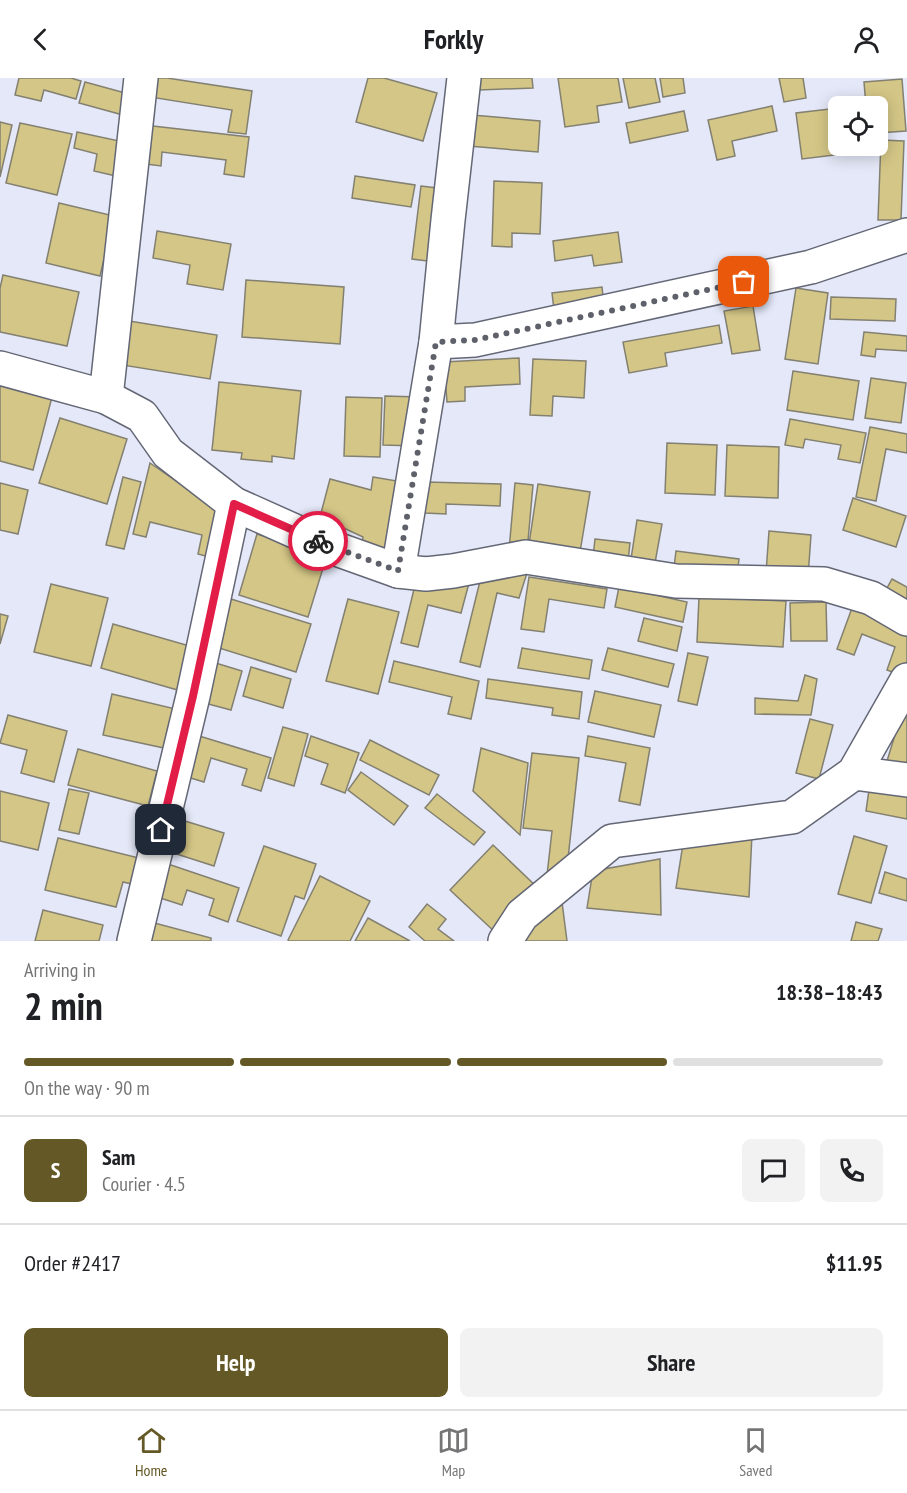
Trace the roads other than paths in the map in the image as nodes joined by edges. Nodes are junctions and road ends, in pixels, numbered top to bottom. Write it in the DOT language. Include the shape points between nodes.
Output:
graph roads {
  1 [pos="141,78"];
  2 [pos="464,78"];
  3 [pos="907,236"];
  4 [pos="436,342"];
  5 [pos="0,368"];
  6 [pos="106,397"];
  7 [pos="234,504"];
  8 [pos="398,571"];
  9 [pos="907,619"];
  10 [pos="907,680"];
  11 [pos="854,773"];
  12 [pos="907,780"];
  13 [pos="134,941"];
  14 [pos="505,941"];
  1 -- 6 [label="street"];
  2 -- 4 [label="street"];
  3 -- 4 [label="street" via="811,267 475,340"];
  4 -- 8 [label="street"];
  5 -- 6 [label="street"];
  6 -- 7 [label="street" via="142,416 168,453"];
  7 -- 8 [label="street" via="328,546"];
  7 -- 13 [label="street"];
  8 -- 9 [label="street" via="426,574 526,558 676,581 824,584 871,598"];
  10 -- 11 [label="street"];
  11 -- 12 [label="street"];
  11 -- 14 [label="street" via="792,818 612,841 522,915"];
}
